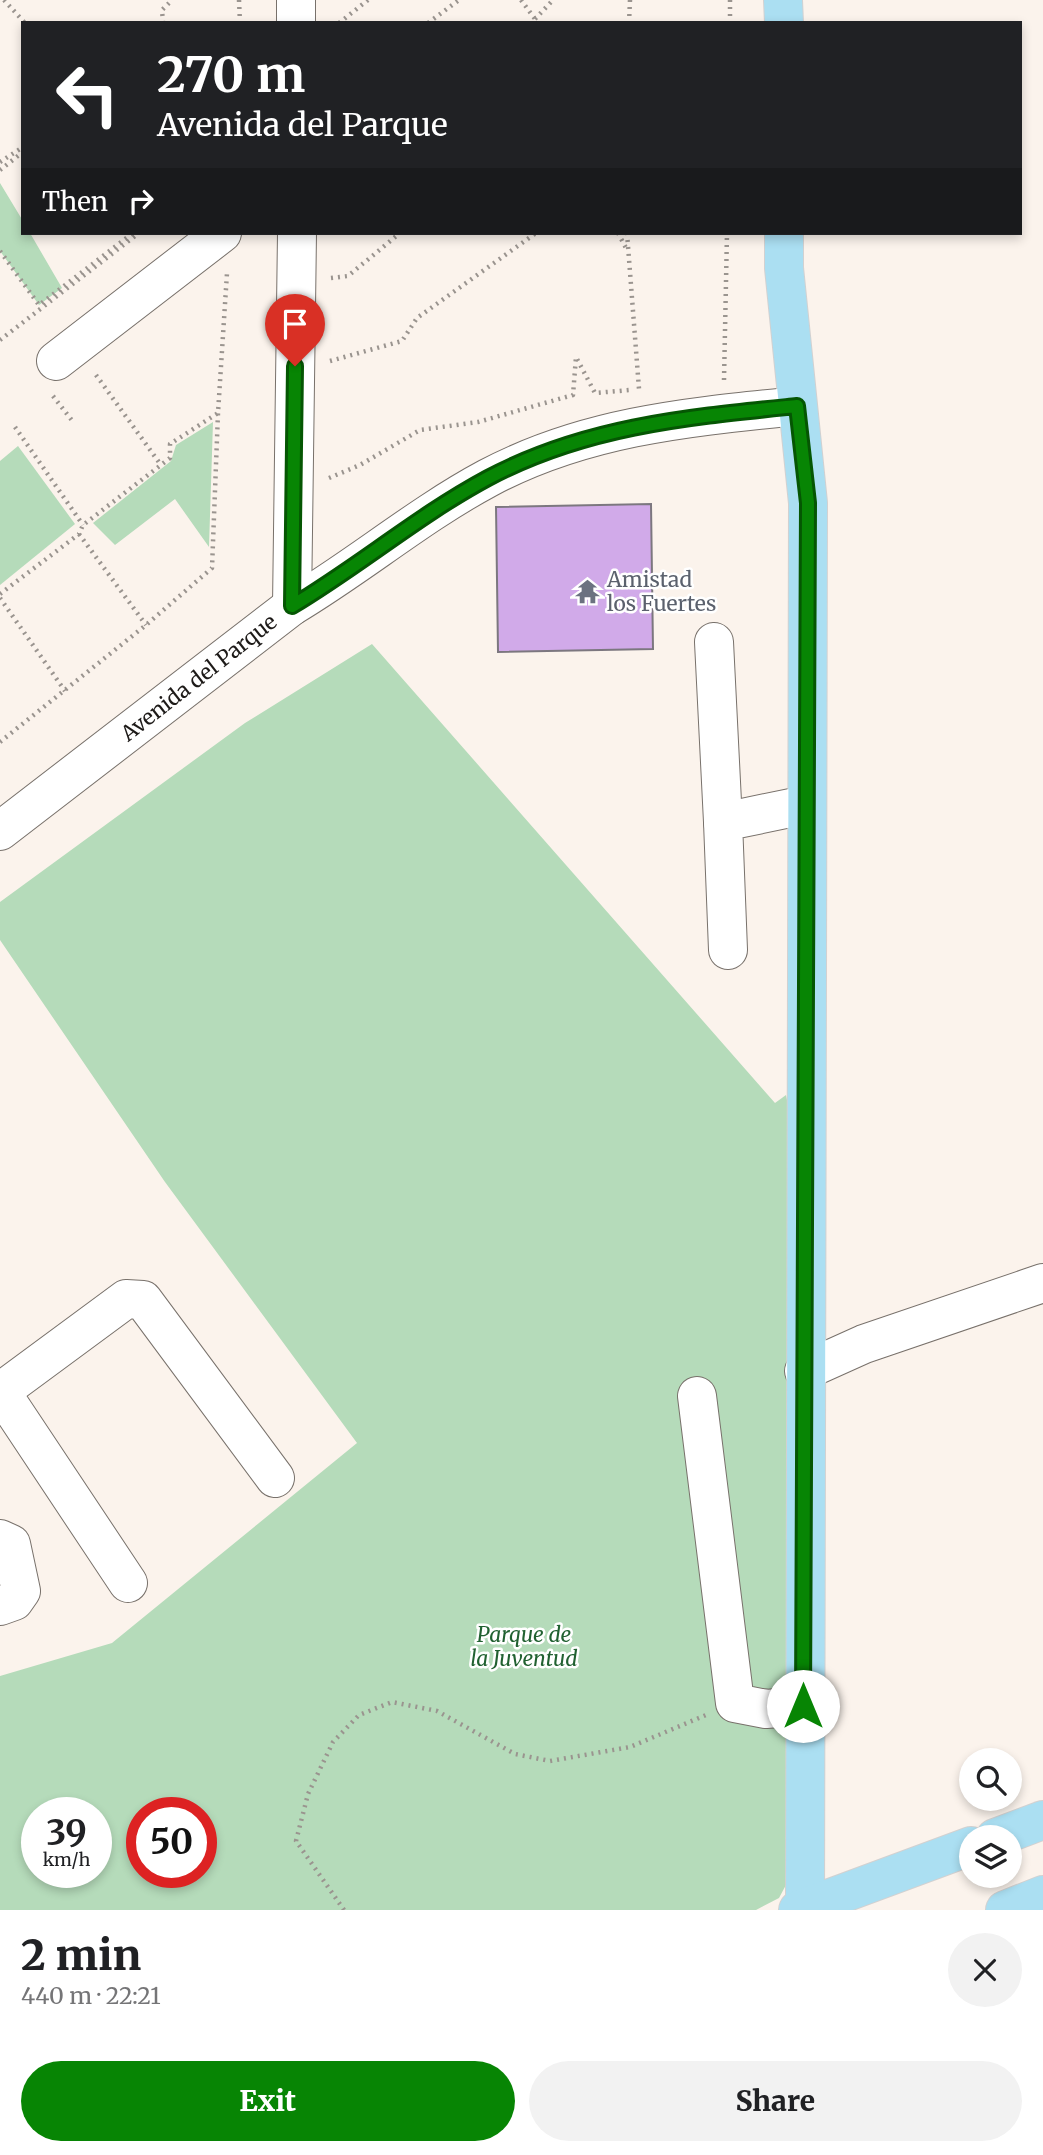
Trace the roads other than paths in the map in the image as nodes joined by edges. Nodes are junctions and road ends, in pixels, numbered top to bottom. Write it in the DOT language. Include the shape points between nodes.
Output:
graph roads {
  1 [pos="296,0"];
  2 [pos="783,0"];
  3 [pos="296,21"];
  4 [pos="784,21"];
  5 [pos="297,235"];
  6 [pos="784,235"];
  7 [pos="225,247"];
  8 [pos="74,365"];
  9 [pos="797,406"];
  10 [pos="292,606"];
  11 [pos="715,642"];
  12 [pos="805,805"];
  13 [pos="723,822"];
  14 [pos="0,831"];
  15 [pos="728,950"];
  16 [pos="1043,1283"];
  17 [pos="804,1371"];
  18 [pos="1,1392"];
  19 [pos="697,1396"];
  20 [pos="275,1478"];
  21 [pos="0,1539"];
  22 [pos="128,1583"];
  23 [pos="0,1606"];
  24 [pos="803,1706"];
  25 [pos="1043,1820"];
  26 [pos="1022,1828"];
  27 [pos="959,1850"];
  28 [pos="1043,1895"];
  29 [pos="803,1909"];
  30 [pos="1005,1910"];
  1 -- 3 [label="street"];
  2 -- 4 [label="main road"];
  5 -- 10 [label="street"];
  6 -- 9 [label="main road"];
  7 -- 8 [label="street"];
  9 -- 10 [label="street, Avenida del Parque" via="666,419 586,439 490,478 406,528"];
  9 -- 12 [label="main road" via="808,503"];
  10 -- 14 [label="street, Avenida del Parque"];
  11 -- 13 [label="street"];
  12 -- 13 [label="street"];
  12 -- 17 [label="main road"];
  13 -- 15 [label="street"];
  16 -- 17 [label="street" via="863,1343"];
  17 -- 24 [label="main road"];
  18 -- 20 [label="street" via="127,1299 143,1300"];
  18 -- 22 [label="street"];
  19 -- 24 [label="street" via="735,1703 766,1709"];
  21 -- 23 [label="street" via="11,1544 20,1591 14,1601"];
  24 -- 29 [label="main road"];
  25 -- 26 [label="main road"];
  27 -- 29 [label="main road"];
  28 -- 30 [label="main road"];
}
